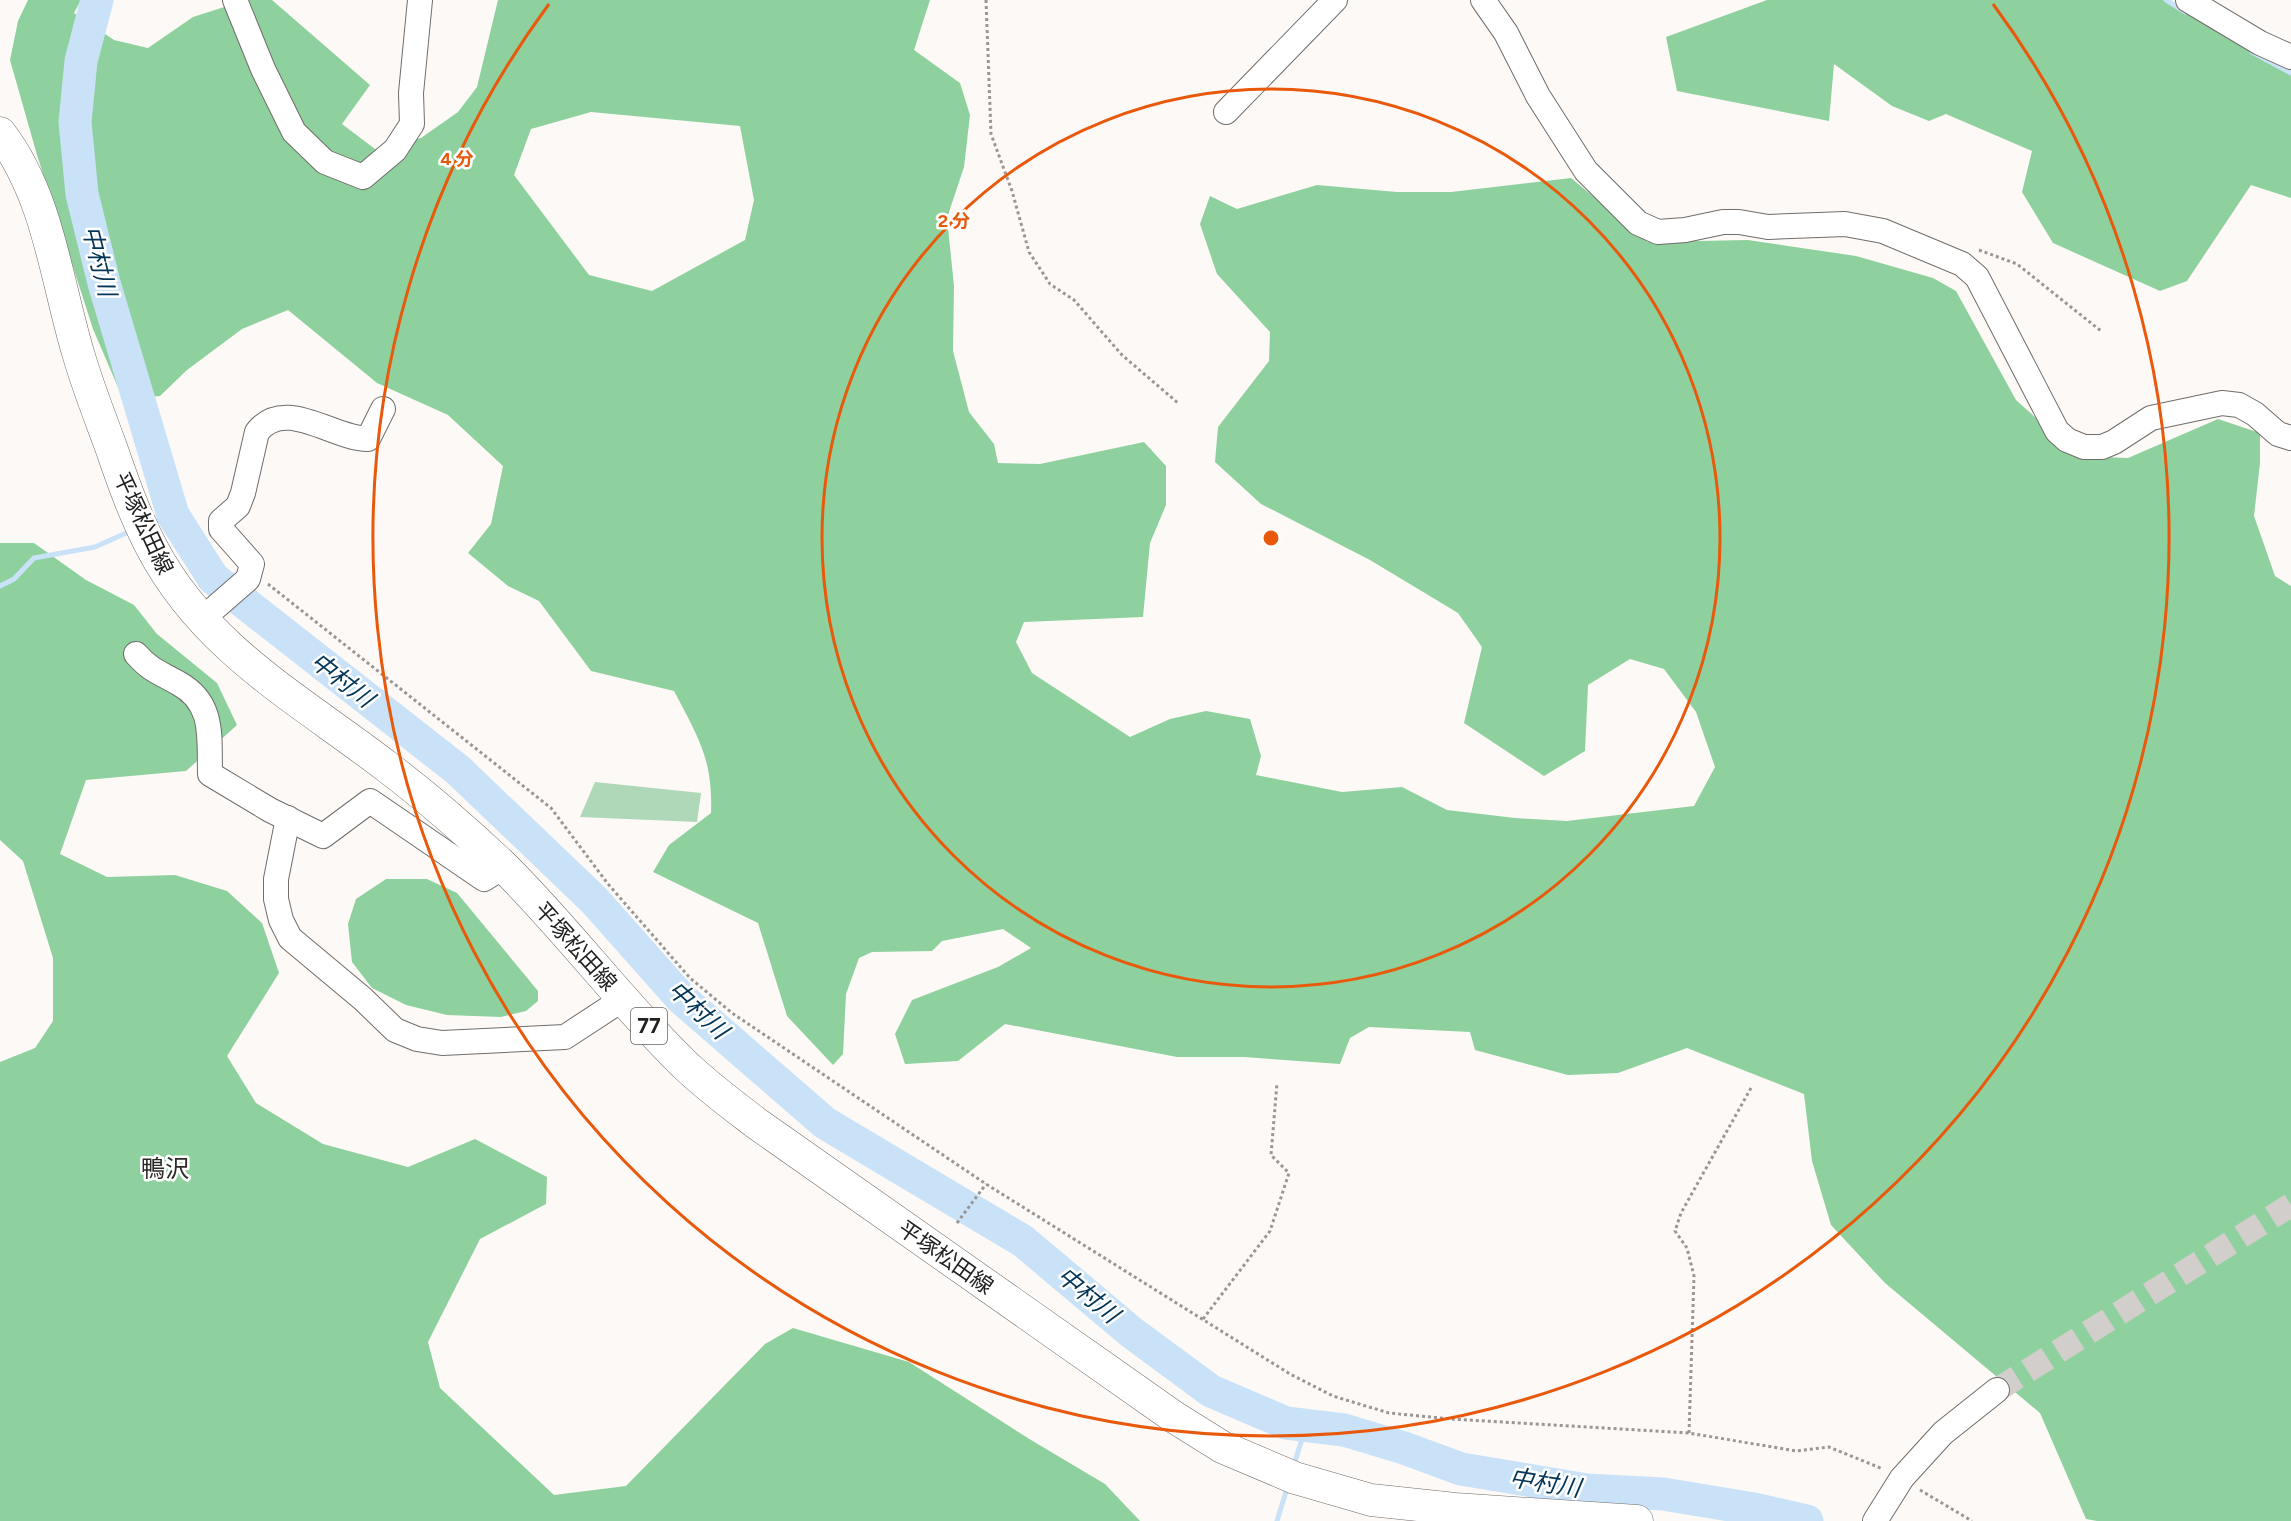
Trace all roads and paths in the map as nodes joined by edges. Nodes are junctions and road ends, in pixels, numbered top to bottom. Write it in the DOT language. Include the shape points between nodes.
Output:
graph roads {
  1 [pos="235,0"];
  2 [pos="420,0"];
  3 [pos="986,0"];
  4 [pos="1335,0"];
  5 [pos="1483,0"];
  6 [pos="2188,0"];
  7 [pos="2291,57"];
  8 [pos="1226,112"];
  9 [pos="0,133"];
  10 [pos="1970,246"];
  11 [pos="2101,331"];
  12 [pos="1178,403"];
  13 [pos="384,409"];
  14 [pos="2291,438"];
  15 [pos="248,579"];
  16 [pos="208,614"];
  17 [pos="135,654"];
  18 [pos="288,818"];
  19 [pos="503,867"];
  20 [pos="623,999"];
  21 [pos="1277,1083"];
  22 [pos="1751,1088"];
  23 [pos="986,1184"];
  24 [pos="957,1223"];
  25 [pos="1203,1319"];
  26 [pos="1997,1390"];
  27 [pos="1689,1433"];
  28 [pos="1900,1480"];
  29 [pos="1637,1521"];
  30 [pos="1875,1521"];
  31 [pos="1972,1521"];
  1 -- 2 [label="street" via="294,132 325,162 363,177 395,150 412,124"];
  3 -- 12 [label="path" via="991,134 1029,252 1050,284 1074,300 1122,355"];
  4 -- 8 [label="street"];
  5 -- 14 [label="street" via="1586,171 1638,223 1658,232 1723,222 1768,227 1845,224 1883,231 1962,264 1977,277 2057,431 2067,441 2084,447 2114,442 2151,418 2222,403 2239,405 2278,434"];
  6 -- 7 [label="street"];
  9 -- 16 [label="main road, 平塚松田線 / 77" via="30,182 79,356 135,513 170,579"];
  10 -- 11 [label="path" via="2017,264"];
  13 -- 15 [label="street" via="368,439 355,439 304,419 274,418 257,432 243,493 238,506 222,521 221,529 252,564"];
  15 -- 16 [label="street"];
  15 -- 23 [label="path" via="262,579 551,808 608,884 690,978 732,1013"];
  16 -- 19 [label="main road, 平塚松田線 / 77" via="269,681 396,774"];
  17 -- 18 [label="street" via="149,669 200,699 208,717 210,774"];
  18 -- 19 [label="street" via="323,836 370,801 484,879"];
  18 -- 20 [label="street" via="276,899 290,938 395,1029 417,1040 442,1043 565,1037"];
  19 -- 20 [label="main road, 平塚松田線 / 77"];
  20 -- 29 [label="main road, 平塚松田線 / 77" via="682,1062 756,1123 1164,1411 1222,1447 1295,1478 1371,1500"];
  21 -- 25 [label="path" via="1271,1155 1289,1173 1270,1231"];
  22 -- 27 [label="path" via="1681,1213 1675,1231 1687,1248 1694,1276"];
  23 -- 24 [label="path"];
  23 -- 25 [label="path"];
  25 -- 27 [label="path" via="1333,1396 1389,1413"];
  26 -- 28 [label="street" via="1943,1433"];
  27 -- 28 [label="path" via="1796,1451 1829,1447"];
  28 -- 30 [label="street"];
  28 -- 31 [label="path"];
}
